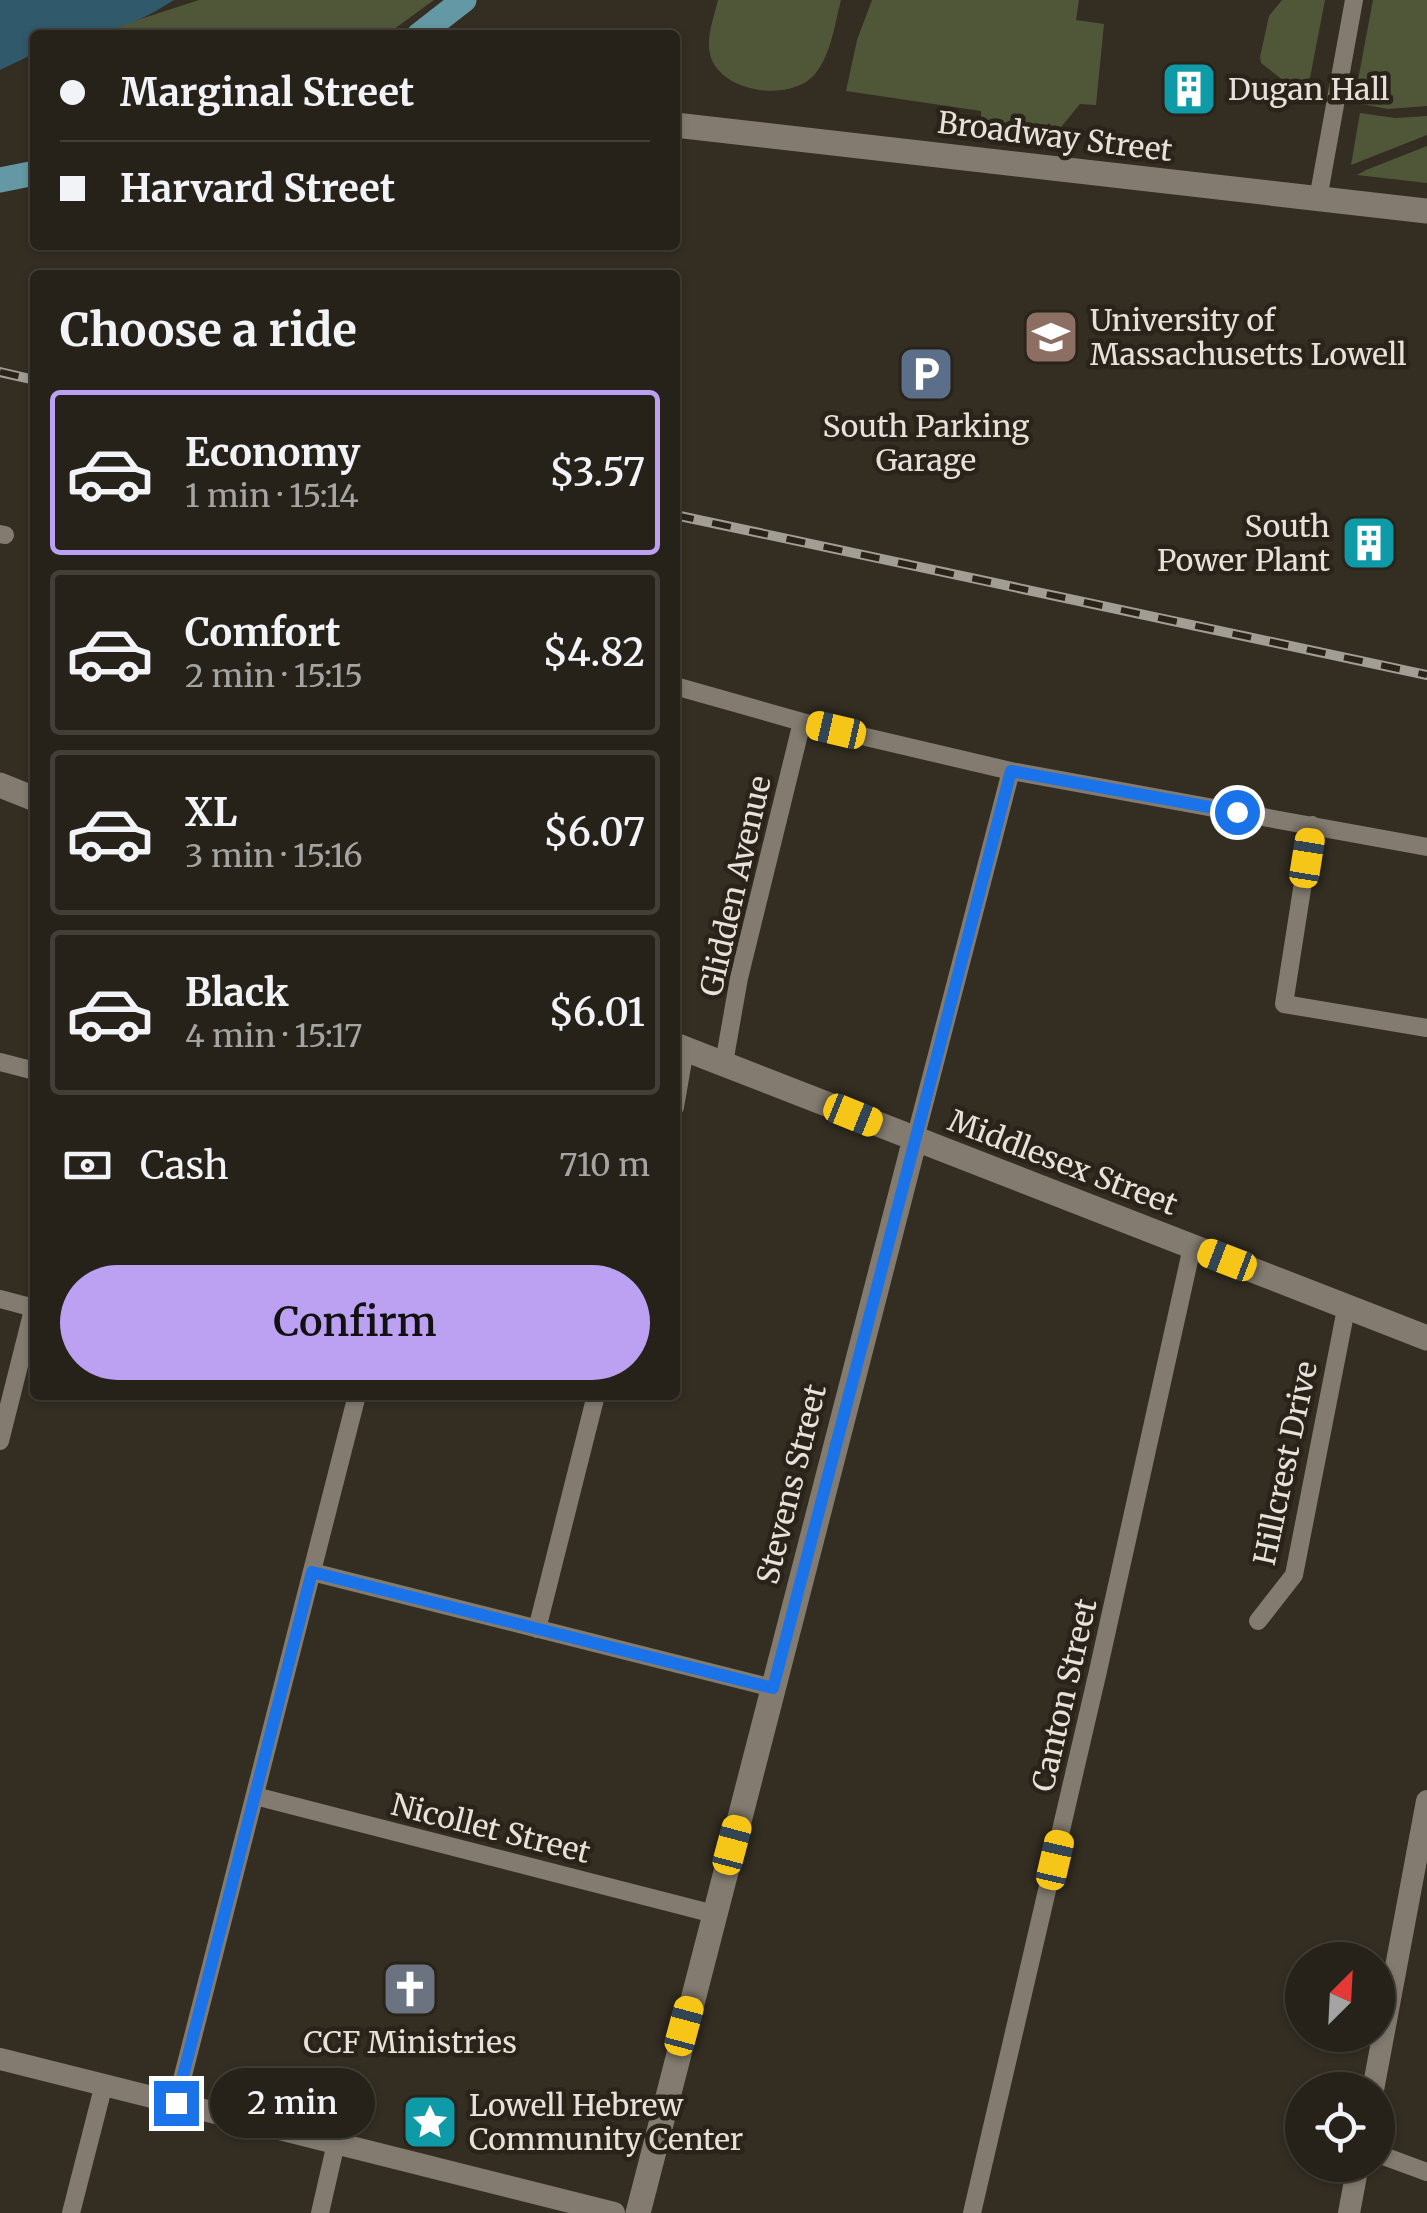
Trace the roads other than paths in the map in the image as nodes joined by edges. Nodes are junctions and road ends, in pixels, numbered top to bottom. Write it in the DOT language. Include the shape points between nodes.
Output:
graph roads {
  1 [pos="464,0"];
  2 [pos="1354,0"];
  3 [pos="425,30"];
  4 [pos="680,126"];
  5 [pos="30,175"];
  6 [pos="0,180"];
  7 [pos="1318,199"];
  8 [pos="1427,211"];
  9 [pos="680,687"];
  10 [pos="802,722"];
  11 [pos="1011,771"];
  12 [pos="0,785"];
  13 [pos="30,796"];
  14 [pos="1312,825"];
  15 [pos="1427,847"];
  16 [pos="1427,1028"];
  17 [pos="680,1047"];
  18 [pos="0,1062"];
  19 [pos="724,1064"];
  20 [pos="30,1070"];
  21 [pos="915,1139"];
  22 [pos="1192,1247"];
  23 [pos="0,1299"];
  24 [pos="30,1304"];
  25 [pos="1346,1309"];
  26 [pos="30,1321"];
  27 [pos="1427,1338"];
  28 [pos="356,1400"];
  29 [pos="595,1400"];
  30 [pos="0,1440"];
  31 [pos="312,1572"];
  32 [pos="1258,1621"];
  33 [pos="538,1629"];
  34 [pos="773,1688"];
  35 [pos="254,1796"];
  36 [pos="1427,1800"];
  37 [pos="714,1914"];
  38 [pos="0,2059"];
  39 [pos="1375,2072"];
  40 [pos="104,2084"];
  41 [pos="176,2103"];
  42 [pos="336,2143"];
  43 [pos="1395,2160"];
  44 [pos="1427,2172"];
  45 [pos="1355,2182"];
  46 [pos="71,2213"];
  47 [pos="320,2213"];
  48 [pos="614,2213"];
  49 [pos="638,2213"];
  50 [pos="972,2213"];
  51 [pos="1349,2213"];
  1 -- 3 [label="main road"];
  2 -- 7 [label="street"];
  4 -- 7 [label="main road, Broadway Street"];
  5 -- 6 [label="main road"];
  7 -- 8 [label="main road, Broadway Street"];
  9 -- 10 [label="street"];
  10 -- 11 [label="street"];
  10 -- 19 [label="street, Glidden Avenue"];
  11 -- 14 [label="street"];
  11 -- 21 [label="street, Stevens Street"];
  12 -- 13 [label="main road"];
  14 -- 15 [label="street"];
  14 -- 16 [label="street" via="1284,1004"];
  17 -- 19 [label="main road, Middlesex Street"];
  18 -- 20 [label="street"];
  19 -- 21 [label="main road, Middlesex Street"];
  21 -- 22 [label="main road, Middlesex Street"];
  21 -- 34 [label="main road, Stevens Street"];
  22 -- 25 [label="main road, Middlesex Street"];
  22 -- 50 [label="street, Canton Street"];
  23 -- 24 [label="street"];
  25 -- 27 [label="main road, Middlesex Street"];
  25 -- 32 [label="street, Hillcrest Drive" via="1294,1575"];
  26 -- 30 [label="street"];
  28 -- 31 [label="street"];
  29 -- 33 [label="street"];
  31 -- 33 [label="street"];
  31 -- 35 [label="street"];
  33 -- 34 [label="street"];
  34 -- 37 [label="main road, Stevens Street"];
  35 -- 37 [label="street, Nicollet Street"];
  35 -- 41 [label="street"];
  36 -- 39 [label="street"];
  37 -- 49 [label="main road, Stevens Street"];
  38 -- 40 [label="street"];
  40 -- 41 [label="street"];
  40 -- 46 [label="street"];
  41 -- 42 [label="street"];
  42 -- 47 [label="street"];
  42 -- 48 [label="street"];
  43 -- 44 [label="street"];
  45 -- 51 [label="street"];
}
